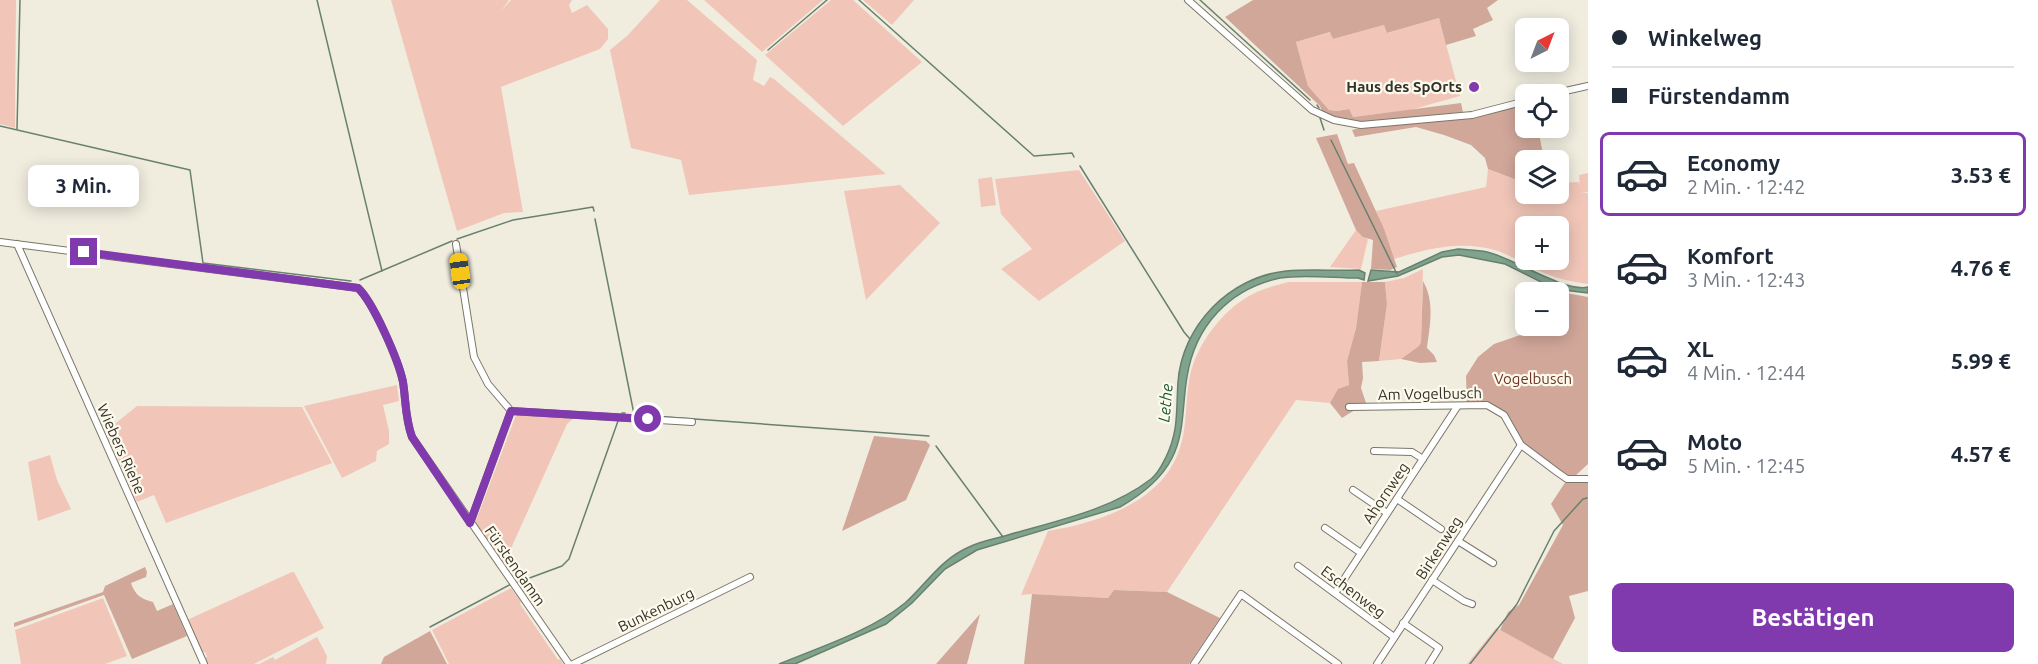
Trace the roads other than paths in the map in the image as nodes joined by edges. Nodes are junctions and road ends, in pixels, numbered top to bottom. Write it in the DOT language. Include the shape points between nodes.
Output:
graph roads {
  1 [pos="1188,0"];
  2 [pos="1588,86"];
  3 [pos="1569,90"];
  4 [pos="1515,104"];
  5 [pos="0,242"];
  6 [pos="17,244"];
  7 [pos="456,244"];
  8 [pos="1456,406"];
  9 [pos="1349,407"];
  10 [pos="511,411"];
  11 [pos="692,422"];
  12 [pos="1521,445"];
  13 [pos="1374,451"];
  14 [pos="1423,459"];
  15 [pos="1588,479"];
  16 [pos="1353,490"];
  17 [pos="1397,499"];
  18 [pos="1387,513"];
  19 [pos="470,523"];
  20 [pos="1325,528"];
  21 [pos="1441,529"];
  22 [pos="1458,540"];
  23 [pos="1361,553"];
  24 [pos="1493,563"];
  25 [pos="1298,566"];
  26 [pos="750,577"];
  27 [pos="1432,580"];
  28 [pos="1335,593"];
  29 [pos="1472,604"];
  30 [pos="1403,623"];
  31 [pos="1394,637"];
  32 [pos="204,664"];
  33 [pos="571,664"];
  34 [pos="1194,664"];
  35 [pos="1338,664"];
  36 [pos="1377,664"];
  37 [pos="1429,664"];
  1 -- 4 [label="street" via="1312,110 1334,120 1361,125 1461,116"];
  2 -- 3 [label="street"];
  5 -- 6 [label="street, Fürstendamm"];
  6 -- 19 [label="street, Fürstendamm" via="358,288 369,302 394,355 412,437"];
  6 -- 32 [label="street, Wiebers Riehe"];
  7 -- 10 [label="street" via="474,357 488,384"];
  8 -- 9 [label="street, Am Vogelbusch"];
  8 -- 12 [label="street, Am Vogelbusch" via="1487,405 1504,415"];
  8 -- 14 [label="street, Ahornweg"];
  10 -- 11 [label="street"];
  10 -- 19 [label="street"];
  12 -- 15 [label="street, Am Vogelbusch" via="1566,478"];
  12 -- 22 [label="street, Birkenweg"];
  13 -- 14 [label="street" via="1412,452"];
  14 -- 17 [label="street, Ahornweg"];
  16 -- 18 [label="street"];
  17 -- 18 [label="street, Ahornweg"];
  17 -- 21 [label="street"];
  18 -- 23 [label="street, Ahornweg"];
  19 -- 33 [label="street, Fürstendamm"];
  20 -- 23 [label="street"];
  22 -- 24 [label="street"];
  22 -- 27 [label="street, Birkenweg"];
  23 -- 28 [label="street, Ahornweg"];
  25 -- 28 [label="street, Eschenweg"];
  26 -- 33 [label="street, Bunkenburg"];
  27 -- 29 [label="street"];
  27 -- 30 [label="street, Birkenweg"];
  28 -- 31 [label="street, Eschenweg"];
  30 -- 31 [label="street, Birkenweg"];
  30 -- 37 [label="street" via="1439,648"];
  31 -- 36 [label="street, Birkenweg"];
  34 -- 35 [label="street" via="1242,594"];
}
